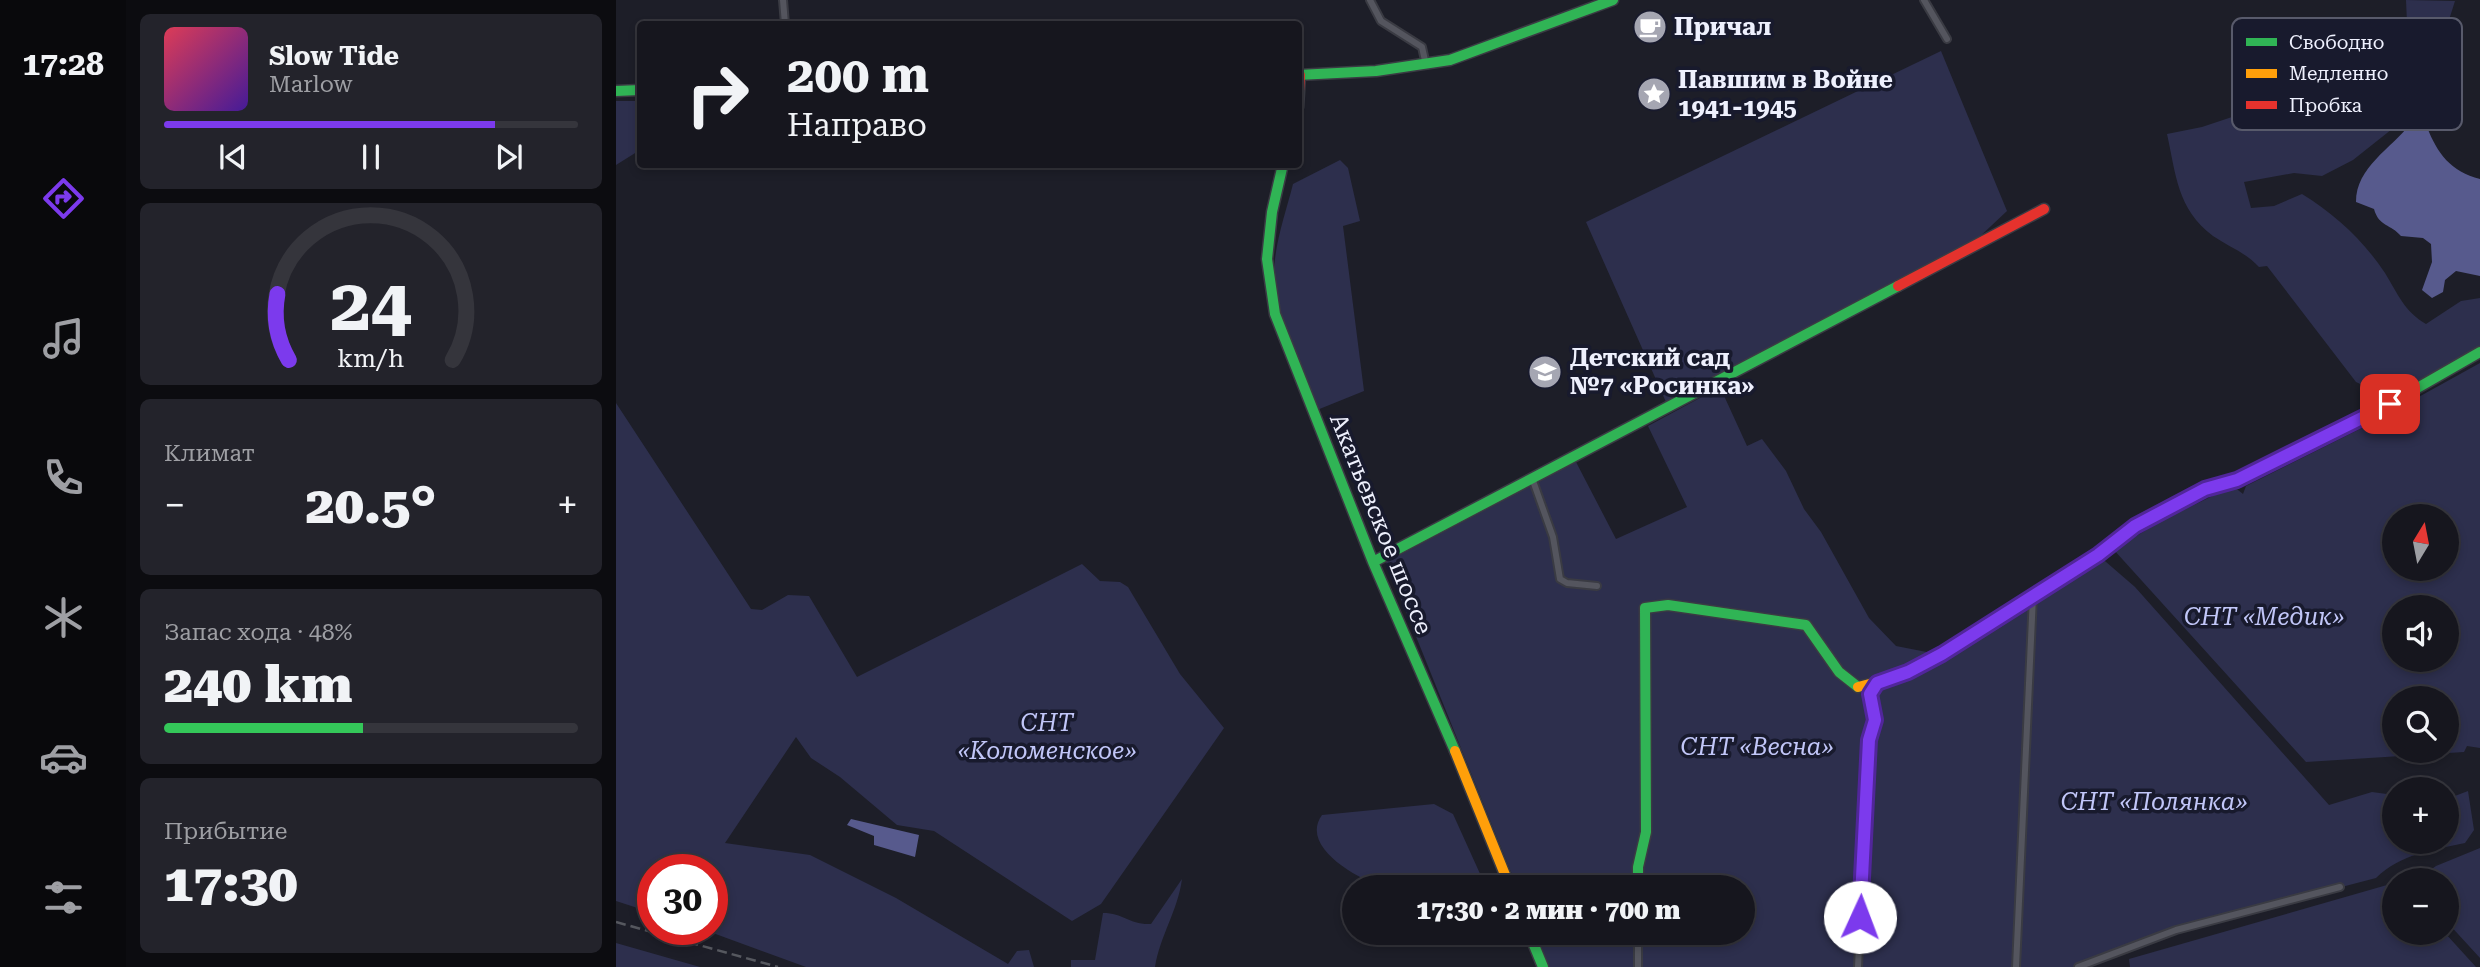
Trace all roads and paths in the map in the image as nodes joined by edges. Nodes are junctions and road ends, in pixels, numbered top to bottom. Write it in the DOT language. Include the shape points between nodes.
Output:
graph roads {
  1 [pos="783,0"];
  2 [pos="1370,0"];
  3 [pos="1613,0"];
  4 [pos="1924,0"];
  5 [pos="785,21"];
  6 [pos="1947,39"];
  7 [pos="1426,65"];
  8 [pos="1302,75"];
  9 [pos="637,90"];
  10 [pos="616,91"];
  11 [pos="1282,168"];
  12 [pos="2044,209"];
  13 [pos="2480,352"];
  14 [pos="1532,478"];
  15 [pos="1373,562"];
  16 [pos="1598,586"];
  17 [pos="2033,596"];
  18 [pos="1877,683"];
  19 [pos="1505,875"];
  20 [pos="1638,875"];
  21 [pos="2340,887"];
  22 [pos="1534,945"];
  23 [pos="1638,945"];
  24 [pos="1543,967"];
  25 [pos="1638,967"];
  26 [pos="1858,967"];
  27 [pos="2016,967"];
  28 [pos="2078,967"];
  1 -- 5 [label="street"];
  2 -- 7 [label="street" via="1381,21 1422,47"];
  3 -- 7 [label="street" via="1499,44"];
  4 -- 6 [label="street"];
  7 -- 8 [label="street"];
  9 -- 10 [label="street"];
  11 -- 15 [label="street, Акатьевское шоссе" via="1269,235 1271,298 1285,346"];
  12 -- 14 [label="street"];
  13 -- 17 [label="street" via="2386,406 2155,515"];
  14 -- 15 [label="street"];
  14 -- 16 [label="street" via="1553,537 1560,579"];
  15 -- 19 [label="street, Акатьевское шоссе"];
  17 -- 18 [label="street" via="1942,654"];
  17 -- 27 [label="street"];
  18 -- 20 [label="street" via="1856,687 1839,672 1806,625 1668,605 1645,608 1646,832"];
  18 -- 26 [label="street" via="1870,694 1875,720 1869,740"];
  21 -- 28 [label="street" via="2176,930"];
  22 -- 24 [label="street"];
  23 -- 25 [label="street"];
}
